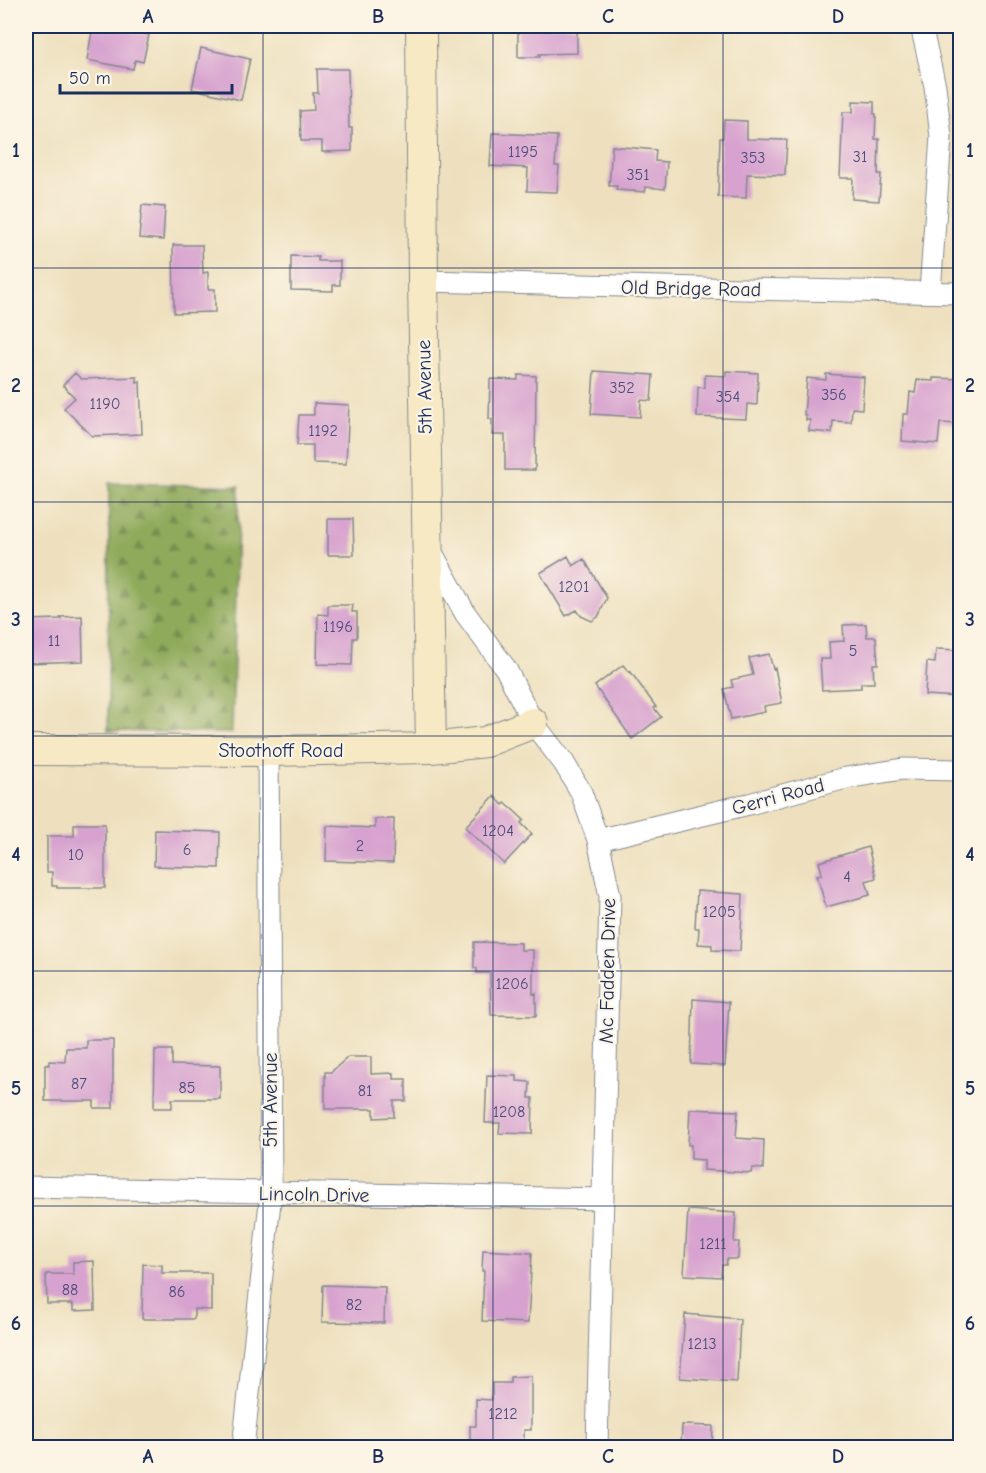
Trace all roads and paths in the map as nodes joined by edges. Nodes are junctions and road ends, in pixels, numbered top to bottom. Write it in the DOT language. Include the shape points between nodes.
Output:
graph roads {
  1 [pos="421,26"];
  2 [pos="921,26"];
  3 [pos="423,281"];
  4 [pos="930,292"];
  5 [pos="960,293"];
  6 [pos="426,543"];
  7 [pos="533,723"];
  8 [pos="431,748"];
  9 [pos="26,750"];
  10 [pos="267,751"];
  11 [pos="960,770"];
  12 [pos="598,840"];
  13 [pos="26,1187"];
  14 [pos="271,1193"];
  15 [pos="603,1199"];
  16 [pos="243,1448"];
  17 [pos="597,1448"];
  1 -- 3 [label="street, 5th Avenue"];
  2 -- 4 [label="street" via="935,86 941,137"];
  3 -- 4 [label="street, Old Bridge Road"];
  3 -- 6 [label="street, 5th Avenue"];
  4 -- 5 [label="street, Old Bridge Road"];
  6 -- 7 [label="street, Mc Fadden Drive" via="465,614 506,669"];
  6 -- 8 [label="street, 5th Avenue"];
  7 -- 8 [label="street, Stoothoff Road" via="485,742"];
  7 -- 12 [label="street, Mc Fadden Drive" via="581,792"];
  8 -- 10 [label="street, Stoothoff Road"];
  9 -- 10 [label="street, Stoothoff Road"];
  10 -- 14 [label="street, 5th Avenue"];
  11 -- 12 [label="street, Gerri Road" via="903,769 846,778"];
  12 -- 15 [label="street, Mc Fadden Drive" via="610,896"];
  13 -- 14 [label="street, Lincoln Drive"];
  14 -- 15 [label="street, Lincoln Drive"];
  14 -- 16 [label="street, 5th Avenue"];
  15 -- 17 [label="street, Mc Fadden Drive"];
}
